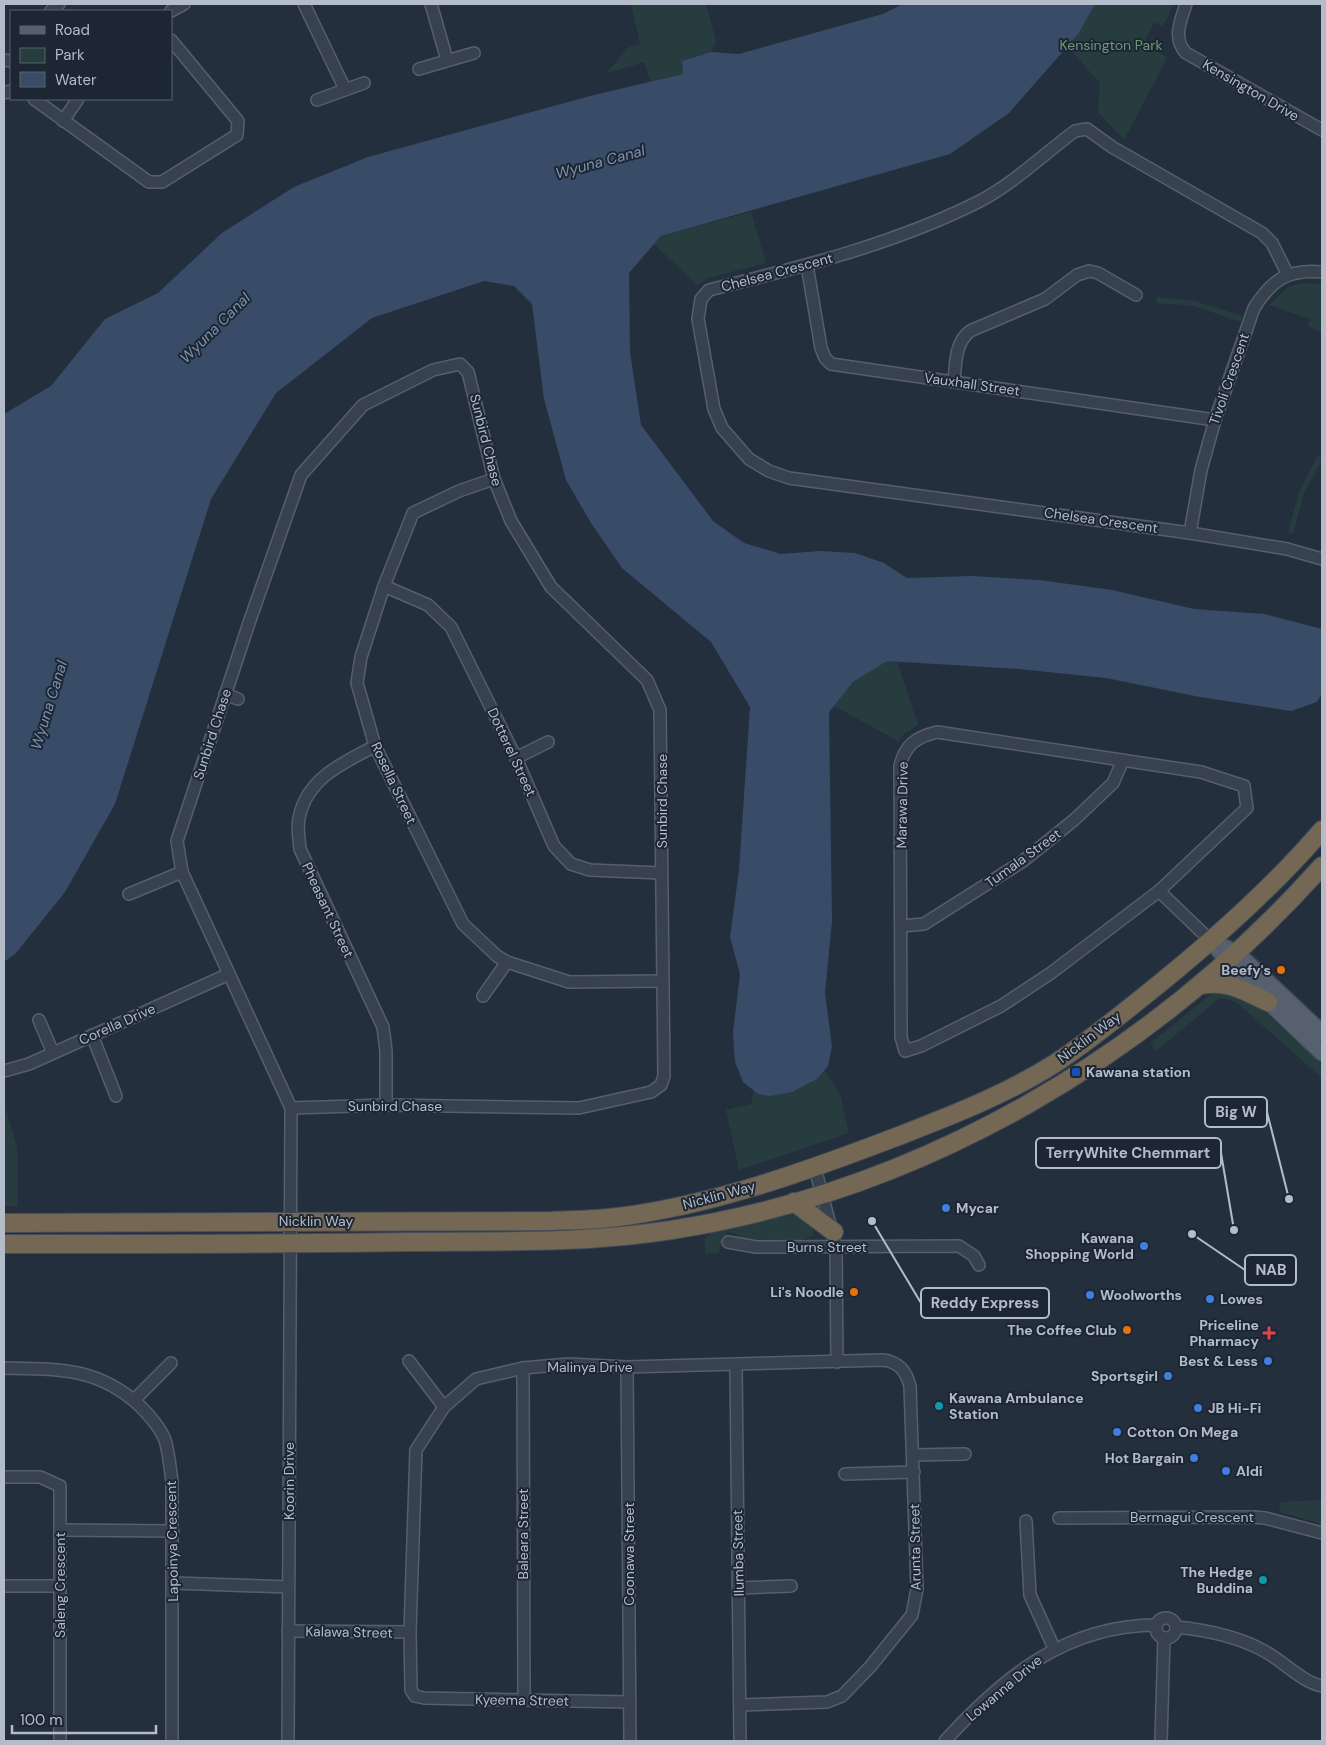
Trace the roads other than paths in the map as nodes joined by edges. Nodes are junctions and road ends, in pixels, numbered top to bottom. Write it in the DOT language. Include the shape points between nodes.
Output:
graph roads {
  1 [pos="184,4"];
  2 [pos="304,4"];
  3 [pos="431,4"];
  4 [pos="1186,4"];
  5 [pos="172,10"];
  6 [pos="172,41"];
  7 [pos="474,53"];
  8 [pos="447,60"];
  9 [pos="418,69"];
  10 [pos="364,83"];
  11 [pos="345,89"];
  12 [pos="35,100"];
  13 [pos="77,100"];
  14 [pos="317,100"];
  15 [pos="63,121"];
  16 [pos="1322,130"];
  17 [pos="807,265"];
  18 [pos="1322,272"];
  19 [pos="1288,275"];
  20 [pos="1136,295"];
  21 [pos="954,380"];
  22 [pos="1215,420"];
  23 [pos="494,479"];
  24 [pos="1190,533"];
  25 [pos="1322,559"];
  26 [pos="384,586"];
  27 [pos="225,694"];
  28 [pos="238,699"];
  29 [pos="548,742"];
  30 [pos="375,746"];
  31 [pos="516,758"];
  32 [pos="1123,760"];
  33 [pos="1322,830"];
  34 [pos="1322,866"];
  35 [pos="182,872"];
  36 [pos="661,873"];
  37 [pos="1159,891"];
  38 [pos="128,894"];
  39 [pos="901,926"];
  40 [pos="1211,941"];
  41 [pos="1232,957"];
  42 [pos="507,962"];
  43 [pos="229,974"];
  44 [pos="662,981"];
  45 [pos="1201,985"];
  46 [pos="483,996"];
  47 [pos="1268,1002"];
  48 [pos="39,1020"];
  49 [pos="1322,1033"];
  50 [pos="92,1035"];
  51 [pos="54,1053"];
  52 [pos="1322,1053"];
  53 [pos="4,1071"];
  54 [pos="116,1096"];
  55 [pos="386,1105"];
  56 [pos="291,1108"];
  57 [pos="815,1168"];
  58 [pos="822,1192"];
  59 [pos="794,1202"];
  60 [pos="291,1221"];
  61 [pos="4,1223"];
  62 [pos="835,1239"];
  63 [pos="728,1242"];
  64 [pos="291,1243"];
  65 [pos="4,1244"];
  66 [pos="978,1265"];
  67 [pos="409,1361"];
  68 [pos="837,1362"];
  69 [pos="171,1363"];
  70 [pos="736,1365"];
  71 [pos="628,1367"];
  72 [pos="4,1368"];
  73 [pos="523,1368"];
  74 [pos="134,1400"];
  75 [pos="444,1407"];
  76 [pos="965,1454"];
  77 [pos="913,1455"];
  78 [pos="914,1472"];
  79 [pos="844,1474"];
  80 [pos="4,1477"];
  81 [pos="1059,1518"];
  82 [pos="1026,1521"];
  83 [pos="60,1530"];
  84 [pos="172,1532"];
  85 [pos="1322,1533"];
  86 [pos="174,1583"];
  87 [pos="4,1586"];
  88 [pos="60,1586"];
  89 [pos="791,1586"];
  90 [pos="288,1587"];
  91 [pos="739,1588"];
  92 [pos="1157,1625"];
  93 [pos="1176,1627"];
  94 [pos="288,1631"];
  95 [pos="410,1632"];
  96 [pos="1164,1638"];
  97 [pos="1054,1648"];
  98 [pos="1322,1686"];
  99 [pos="415,1696"];
  100 [pos="524,1700"];
  101 [pos="630,1702"];
  102 [pos="740,1704"];
  103 [pos="60,1741"];
  104 [pos="172,1741"];
  105 [pos="288,1741"];
  106 [pos="630,1741"];
  107 [pos="740,1741"];
  108 [pos="945,1741"];
  109 [pos="1161,1741"];
  1 -- 5 [label="street"];
  2 -- 11 [label="street"];
  3 -- 8 [label="street"];
  4 -- 16 [label="street, Kensington Drive" via="1178,32 1182,48"];
  6 -- 15 [label="street" via="238,121 237,136 156,183 149,182"];
  7 -- 8 [label="street"];
  8 -- 9 [label="street"];
  10 -- 11 [label="street"];
  11 -- 14 [label="street"];
  12 -- 15 [label="street"];
  13 -- 15 [label="street"];
  17 -- 19 [label="street, Chelsea Crescent" via="889,240 979,201 1075,131 1087,129 1112,147 1262,234 1272,243"];
  17 -- 21 [label="street, Vauxhall Street" via="821,348 831,364"];
  17 -- 24 [label="street, Chelsea Crescent" via="709,290 701,299 698,319 714,409 722,428 749,459 789,478"];
  18 -- 19 [label="street, Tivoli Crescent"];
  19 -- 22 [label="street, Tivoli Crescent" via="1264,292 1254,308"];
  20 -- 21 [label="street" via="1098,274 1088,271 1077,275 1045,299 970,331 959,345"];
  21 -- 22 [label="street, Vauxhall Street"];
  22 -- 24 [label="street, Tivoli Crescent" via="1201,470"];
  23 -- 26 [label="street, Rosella Street" via="459,490 413,513"];
  23 -- 27 [label="street, Sunbird Chase" via="468,372 460,364 432,370 363,405 301,475"];
  23 -- 36 [label="street, Sunbird Chase" via="511,521 551,587 648,680 656,696 662,725"];
  24 -- 25 [label="street, Chelsea Crescent" via="1287,549"];
  26 -- 30 [label="street, Rosella Street" via="361,657 357,683"];
  26 -- 31 [label="street, Dotterel Street" via="428,605 451,627"];
  27 -- 28 [label="street"];
  27 -- 35 [label="street, Sunbird Chase" via="177,841"];
  29 -- 31 [label="street"];
  30 -- 42 [label="street, Rosella Street" via="463,924"];
  30 -- 55 [label="street, Pheasant Street" via="332,768 310,791 298,818 300,849 383,1028"];
  31 -- 36 [label="street, Dotterel Street" via="554,846 571,864 590,870"];
  32 -- 37 [label="street, Marawa Drive" via="1201,772 1244,786 1247,808"];
  32 -- 39 [label="street, Tumala Street" via="1113,783 1023,861 924,924"];
  32 -- 39 [label="street, Marawa Drive" via="937,732 911,742 903,753 900,766"];
  33 -- 40 [label="highway, Nicklin Way" via="1262,894"];
  34 -- 41 [label="highway, Nicklin Way"];
  35 -- 38 [label="street"];
  35 -- 43 [label="street, Sunbird Chase"];
  36 -- 44 [label="street, Sunbird Chase"];
  37 -- 39 [label="street, Marawa Drive" via="1001,1006 905,1051 901,1037"];
  37 -- 40 [label="street"];
  40 -- 41 [label="main road"];
  40 -- 57 [label="highway, Nicklin Way" via="1088,1040 1037,1074 969,1108"];
  41 -- 45 [label="highway, Nicklin Way"];
  41 -- 47 [label="main road"];
  41 -- 49 [label="main road"];
  42 -- 44 [label="street, Rosella Street" via="569,982"];
  42 -- 46 [label="street"];
  43 -- 50 [label="street, Corella Drive"];
  43 -- 56 [label="street, Sunbird Chase"];
  44 -- 55 [label="street, Sunbird Chase" via="664,1076 661,1085 651,1092 579,1108"];
  45 -- 47 [label="highway" via="1229,984"];
  45 -- 58 [label="highway, Nicklin Way" via="1124,1045 1000,1120 941,1149"];
  47 -- 52 [label="main road"];
  48 -- 51 [label="street"];
  50 -- 51 [label="street, Corella Drive"];
  50 -- 54 [label="street"];
  51 -- 53 [label="street, Corella Drive"];
  55 -- 56 [label="street, Sunbird Chase"];
  56 -- 60 [label="street, Sunbird Chase"];
  57 -- 58 [label="street"];
  57 -- 60 [label="highway, Nicklin Way" via="670,1208 617,1217 551,1221"];
  58 -- 59 [label="highway, Nicklin Way"];
  58 -- 62 [label="street"];
  59 -- 62 [label="highway"];
  59 -- 64 [label="highway, Nicklin Way" via="673,1230 607,1237 531,1241"];
  60 -- 61 [label="highway, Nicklin Way"];
  60 -- 64 [label="street, Koorin Drive"];
  62 -- 63 [label="street, Burns Street" via="756,1247"];
  62 -- 66 [label="street, Burns Street" via="958,1246 974,1256"];
  62 -- 68 [label="street"];
  64 -- 65 [label="highway, Nicklin Way"];
  64 -- 90 [label="street, Koorin Drive"];
  67 -- 75 [label="street"];
  68 -- 70 [label="street, Malinya Drive"];
  68 -- 77 [label="street, Arunta Street" via="884,1360 895,1362 902,1368 910,1386"];
  69 -- 74 [label="street"];
  70 -- 71 [label="street, Malinya Drive"];
  70 -- 91 [label="street, Ilumba Street"];
  71 -- 73 [label="street, Malinya Drive" via="569,1364"];
  71 -- 101 [label="street, Coonawa Street"];
  72 -- 74 [label="street, Lapoinya Crescent" via="62,1369 88,1375 115,1386"];
  73 -- 75 [label="street, Malinya Drive" via="476,1379"];
  73 -- 100 [label="street, Baleara Street"];
  74 -- 84 [label="street, Lapoinya Crescent" via="150,1416 164,1439 172,1481"];
  75 -- 95 [label="street, Malinya Drive" via="416,1450"];
  76 -- 77 [label="street"];
  77 -- 78 [label="street, Arunta Street"];
  78 -- 79 [label="street"];
  78 -- 102 [label="street, Arunta Street" via="917,1589 912,1615 842,1696 827,1702"];
  80 -- 83 [label="street, Saleng Crescent" via="40,1477 60,1486"];
  81 -- 85 [label="street, Bermagui Crescent" via="1254,1517"];
  82 -- 97 [label="street" via="1030,1595"];
  83 -- 84 [label="street"];
  83 -- 88 [label="street, Saleng Crescent"];
  84 -- 86 [label="street, Lapoinya Crescent"];
  86 -- 90 [label="street"];
  86 -- 104 [label="street, Lapoinya Crescent"];
  87 -- 88 [label="street"];
  88 -- 103 [label="street, Saleng Crescent"];
  89 -- 91 [label="street"];
  90 -- 94 [label="street, Koorin Drive"];
  91 -- 102 [label="street, Ilumba Street"];
  92 -- 93 [label="street" via="1167,1618"];
  92 -- 96 [label="street" via="1158,1633"];
  92 -- 97 [label="street, Lowanna Drive" via="1112,1629"];
  93 -- 96 [label="street" via="1173,1636"];
  93 -- 98 [label="street" via="1210,1631 1244,1642"];
  94 -- 95 [label="street, Kalawa Street"];
  94 -- 105 [label="street, Koorin Drive"];
  95 -- 99 [label="street, Malinya Drive" via="411,1690"];
  96 -- 109 [label="street"];
  97 -- 108 [label="street, Lowanna Drive" via="1003,1685"];
  99 -- 100 [label="street, Kyeema Street"];
  100 -- 101 [label="street, Kyeema Street"];
  101 -- 106 [label="street, Coonawa Street"];
  102 -- 107 [label="street, Ilumba Street"];
}
